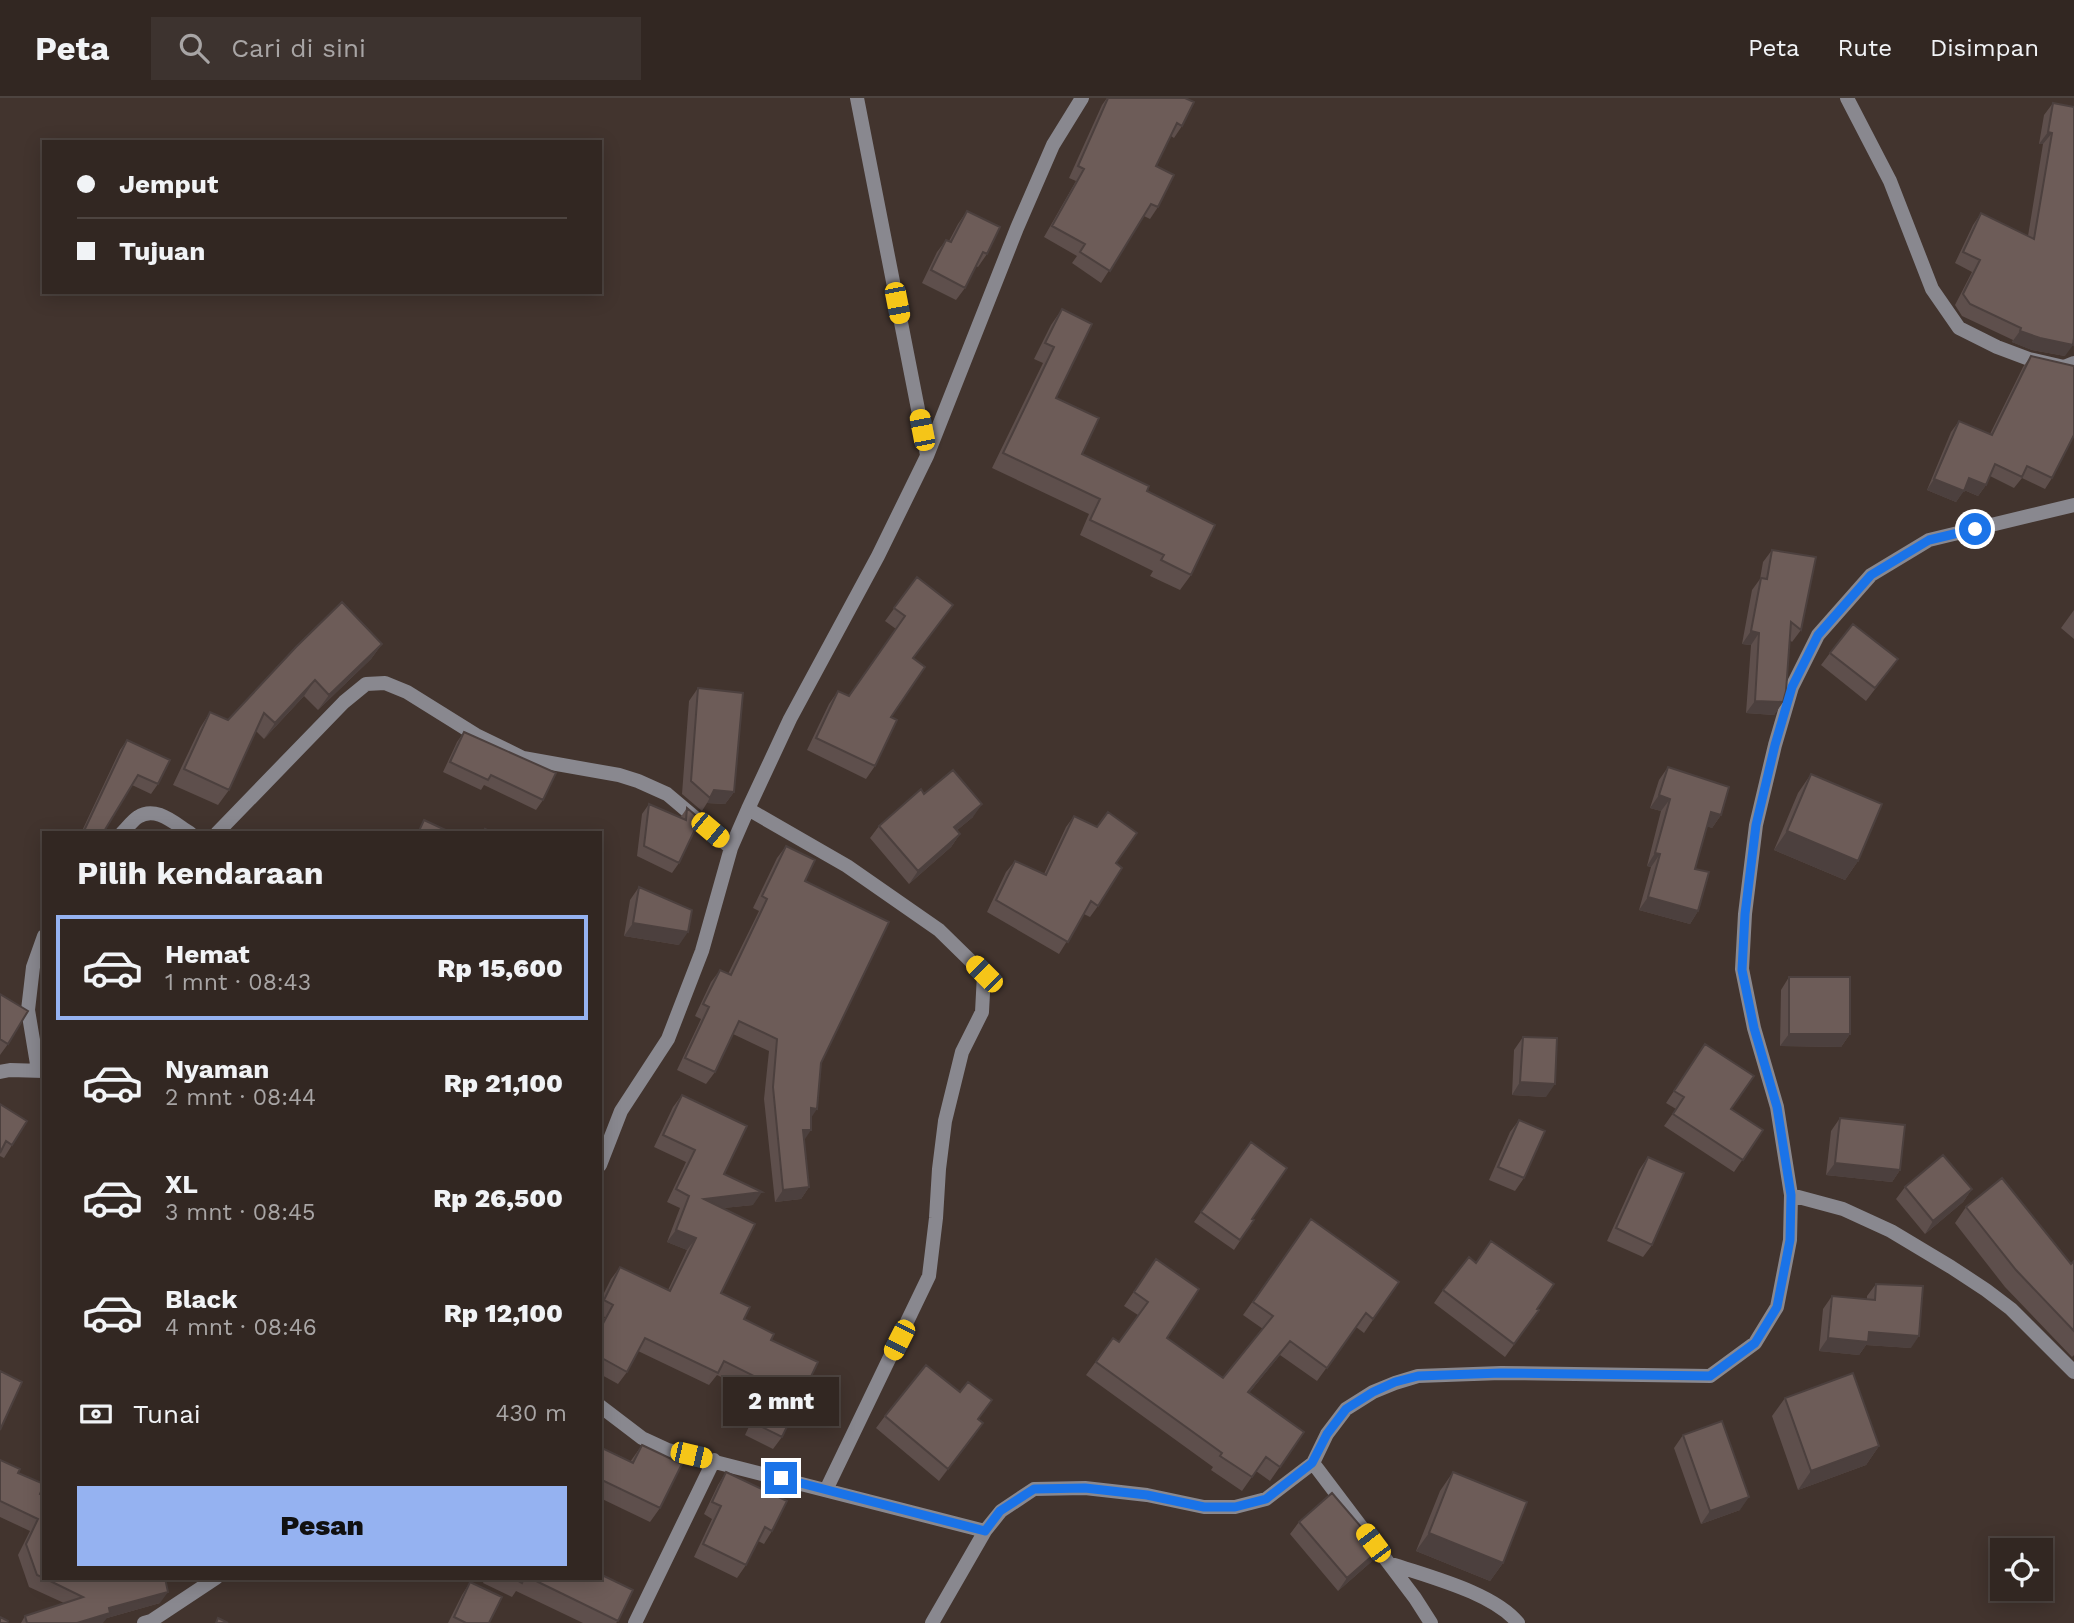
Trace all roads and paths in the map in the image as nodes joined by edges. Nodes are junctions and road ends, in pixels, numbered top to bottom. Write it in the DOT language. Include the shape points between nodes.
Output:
graph roads {
  1 [pos="857,98"];
  2 [pos="1082,98"];
  3 [pos="1847,98"];
  4 [pos="2074,363"];
  5 [pos="927,456"];
  6 [pos="2074,505"];
  7 [pos="748,809"];
  8 [pos="124,831"];
  9 [pos="187,831"];
  10 [pos="219,831"];
  11 [pos="731,848"];
  12 [pos="42,942"];
  13 [pos="41,1070"];
  14 [pos="0,1072"];
  15 [pos="602,1160"];
  16 [pos="1791,1195"];
  17 [pos="2074,1372"];
  18 [pos="602,1408"];
  19 [pos="714,1460"];
  20 [pos="1312,1463"];
  21 [pos="826,1490"];
  22 [pos="985,1531"];
  23 [pos="1389,1563"];
  24 [pos="213,1580"];
  25 [pos="149,1622"];
  26 [pos="635,1623"];
  27 [pos="932,1623"];
  28 [pos="1431,1623"];
  29 [pos="1518,1623"];
  1 -- 5 [label="street"];
  2 -- 5 [label="street" via="1042,169"];
  3 -- 4 [label="street" via="1890,181 1932,289 1959,328 2028,359 2064,366"];
  5 -- 7 [label="street"];
  6 -- 16 [label="street" via="1929,540 1871,575 1818,635 1792,687 1756,825 1742,970 1777,1107"];
  7 -- 11 [label="street"];
  7 -- 21 [label="street" via="847,866 939,930 984,974 982,1013 962,1052 945,1121 929,1276"];
  8 -- 9 [label="street" via="150,812"];
  10 -- 11 [label="street" via="344,702 366,684 385,683 502,750 638,780 667,794"];
  11 -- 15 [label="street" via="702,951 668,1039 621,1111"];
  12 -- 13 [label="street" via="33,967 28,1010"];
  13 -- 14 [label="street"];
  16 -- 17 [label="street" via="1843,1209 1960,1272 2011,1310"];
  16 -- 20 [label="street" via="1790,1240 1777,1307 1755,1343 1710,1376 1418,1376 1384,1387 1346,1409"];
  18 -- 19 [label="street" via="642,1438 668,1450"];
  19 -- 21 [label="street"];
  19 -- 26 [label="street"];
  20 -- 22 [label="street" via="1266,1499 1235,1507 1204,1507 1085,1488 1034,1489 1000,1511"];
  20 -- 23 [label="street"];
  21 -- 22 [label="street"];
  22 -- 27 [label="street"];
  23 -- 28 [label="street"];
  23 -- 29 [label="street" via="1464,1589 1498,1605"];
  24 -- 25 [label="street"];
}
